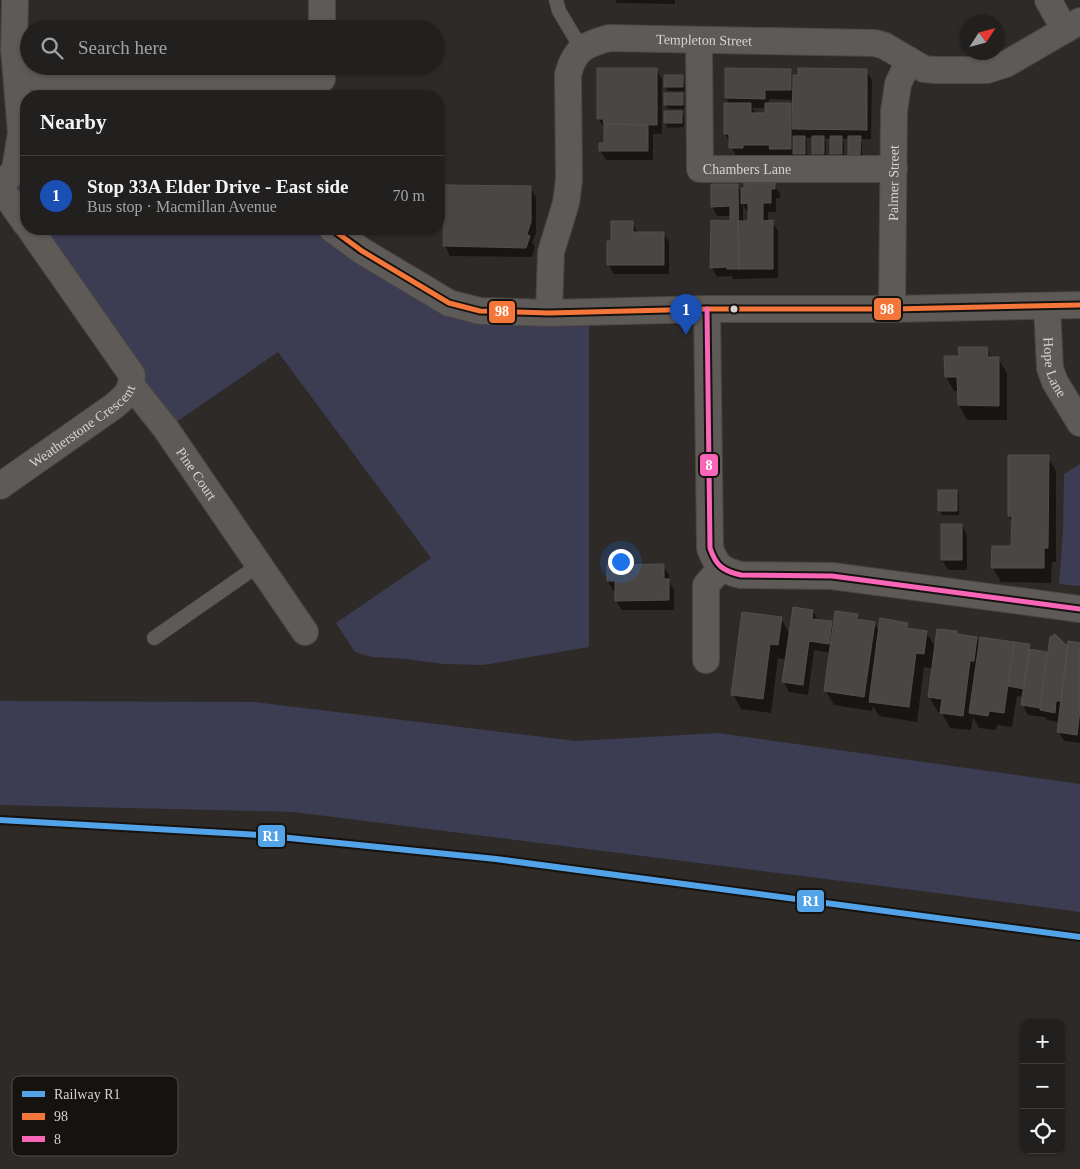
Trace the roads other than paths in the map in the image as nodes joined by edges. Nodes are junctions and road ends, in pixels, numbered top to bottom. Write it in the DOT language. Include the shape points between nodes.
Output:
graph roads {
  1 [pos="15,0"];
  2 [pos="322,0"];
  3 [pos="556,0"];
  4 [pos="1048,0"];
  5 [pos="322,20"];
  6 [pos="1073,25"];
  7 [pos="699,40"];
  8 [pos="20,41"];
  9 [pos="581,48"];
  10 [pos="20,56"];
  11 [pos="909,60"];
  12 [pos="17,77"];
  13 [pos="322,81"];
  14 [pos="20,119"];
  15 [pos="20,139"];
  16 [pos="894,169"];
  17 [pos="0,187"];
  18 [pos="20,215"];
  19 [pos="34,235"];
  20 [pos="340,235"];
  21 [pos="1080,305"];
  22 [pos="1047,306"];
  23 [pos="707,309"];
  24 [pos="892,309"];
  25 [pos="549,313"];
  26 [pos="132,386"];
  27 [pos="1080,423"];
  28 [pos="0,486"];
  29 [pos="259,565"];
  30 [pos="721,568"];
  31 [pos="1080,609"];
  32 [pos="305,632"];
  33 [pos="154,638"];
  34 [pos="706,660"];
  1 -- 8 [label="street"];
  2 -- 5 [label="street"];
  3 -- 9 [label="lane"];
  4 -- 6 [label="street"];
  6 -- 11 [label="street, Templeton Street" via="1006,64 987,70 924,69"];
  7 -- 9 [label="street, Templeton Street" via="609,38"];
  7 -- 11 [label="street, Templeton Street" via="875,43"];
  7 -- 16 [label="street, Chambers Lane" via="700,168"];
  9 -- 25 [label="street" via="572,59 568,74 569,180 566,203 550,252"];
  10 -- 12 [label="street"];
  11 -- 16 [label="street, Palmer Street" via="898,84 894,111"];
  12 -- 13 [label="street"];
  12 -- 14 [label="street"];
  15 -- 17 [label="street" via="15,170"];
  16 -- 24 [label="street, Palmer Street"];
  17 -- 18 [label="street"];
  19 -- 26 [label="street, Weatherstone Crescent" via="132,375"];
  20 -- 25 [label="street" via="449,303 480,311"];
  21 -- 22 [label="street"];
  22 -- 24 [label="street"];
  22 -- 27 [label="street, Hope Lane" via="1050,368"];
  23 -- 24 [label="street"];
  23 -- 25 [label="street"];
  23 -- 30 [label="street" via="710,548"];
  26 -- 28 [label="street, Weatherstone Crescent" via="114,406"];
  26 -- 29 [label="street, Pine Court" via="166,429"];
  29 -- 32 [label="street, Pine Court"];
  29 -- 33 [label="lane"];
  30 -- 31 [label="street" via="741,575 832,576"];
  30 -- 34 [label="street" via="706,585"];
}
